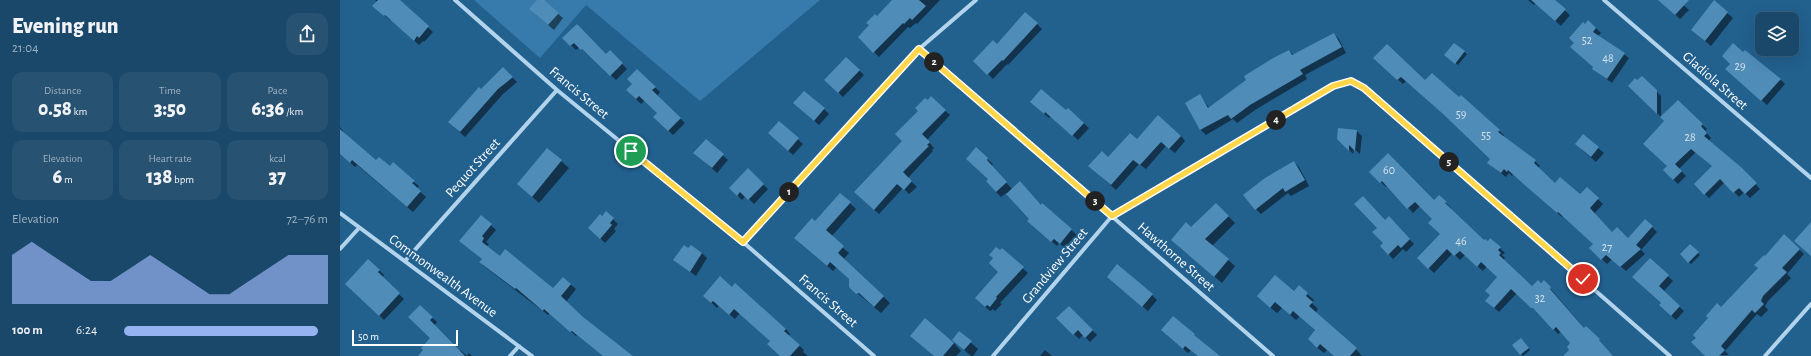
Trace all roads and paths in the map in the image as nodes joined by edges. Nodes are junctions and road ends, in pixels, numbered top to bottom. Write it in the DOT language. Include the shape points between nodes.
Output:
graph roads {
  1 [pos="455,0"];
  2 [pos="976,0"];
  3 [pos="1604,0"];
  4 [pos="919,49"];
  5 [pos="557,90"];
  6 [pos="1811,178"];
  7 [pos="340,213"];
  8 [pos="1112,216"];
  9 [pos="359,228"];
  10 [pos="743,242"];
  11 [pos="340,249"];
  12 [pos="405,261"];
  13 [pos="1811,304"];
  14 [pos="519,346"];
  15 [pos="510,356"];
  16 [pos="532,356"];
  17 [pos="874,356"];
  18 [pos="993,356"];
  19 [pos="1273,356"];
  20 [pos="1670,356"];
  21 [pos="1765,356"];
  1 -- 5 [label="street, Francis Street"];
  2 -- 4 [label="street"];
  3 -- 6 [label="street, Gladiola Street"];
  4 -- 8 [label="street, Hawthorne Street"];
  4 -- 10 [label="street"];
  5 -- 10 [label="street, Francis Street"];
  5 -- 12 [label="street, Pequot Street"];
  7 -- 9 [label="street, Commonwealth Avenue"];
  8 -- 18 [label="street, Grandview Street"];
  8 -- 19 [label="street, Hawthorne Street"];
  8 -- 20 [label="street, Grandview Street" via="1333,86 1351,81 1364,88"];
  9 -- 11 [label="street"];
  9 -- 12 [label="street, Commonwealth Avenue"];
  10 -- 17 [label="street, Francis Street"];
  12 -- 14 [label="street, Commonwealth Avenue"];
  13 -- 21 [label="street"];
  14 -- 15 [label="street"];
  14 -- 16 [label="street, Commonwealth Avenue"];
}
